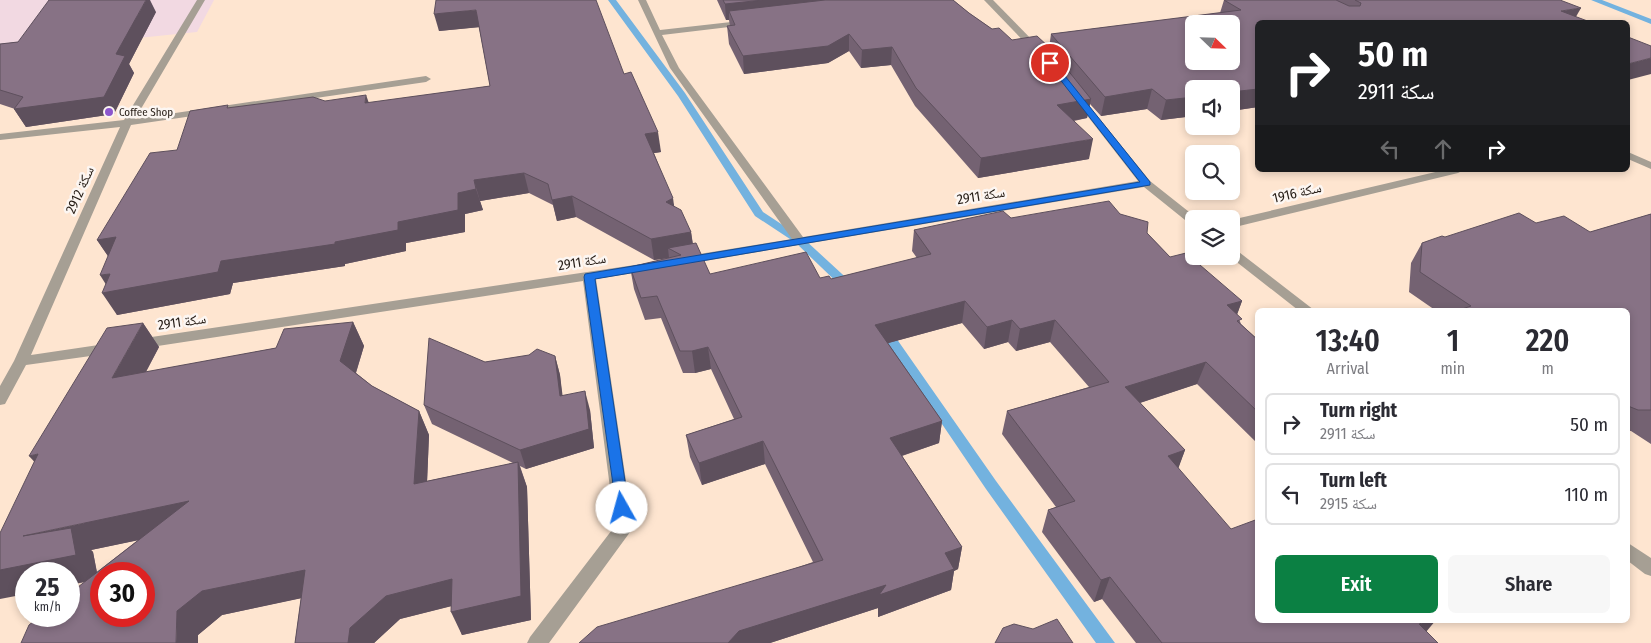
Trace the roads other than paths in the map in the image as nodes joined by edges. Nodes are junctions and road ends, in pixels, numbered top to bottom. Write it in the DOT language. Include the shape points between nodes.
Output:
graph roads {
  1 [pos="201,0"];
  2 [pos="642,0"];
  3 [pos="988,0"];
  4 [pos="756,21"];
  5 [pos="657,33"];
  6 [pos="1044,56"];
  7 [pos="426,78"];
  8 [pos="1074,93"];
  9 [pos="127,123"];
  10 [pos="0,137"];
  11 [pos="1630,156"];
  12 [pos="1651,166"];
  13 [pos="1450,172"];
  14 [pos="1146,184"];
  15 [pos="1185,214"];
  16 [pos="1240,222"];
  17 [pos="800,241"];
  18 [pos="1240,259"];
  19 [pos="676,262"];
  20 [pos="656,266"];
  21 [pos="589,277"];
  22 [pos="1304,308"];
  23 [pos="21,361"];
  24 [pos="0,400"];
  25 [pos="1630,552"];
  26 [pos="1651,568"];
  27 [pos="537,643"];
  1 -- 9 [label="street, سكة 2912"];
  2 -- 5 [label="street"];
  3 -- 6 [label="street"];
  4 -- 5 [label="street"];
  5 -- 17 [label="street" via="674,68"];
  7 -- 9 [label="street"];
  8 -- 14 [label="street"];
  9 -- 10 [label="street"];
  9 -- 23 [label="street, سكة 2912"];
  11 -- 12 [label="street"];
  13 -- 16 [label="street, سكة 1916"];
  14 -- 15 [label="street"];
  14 -- 17 [label="street, سكة 2911"];
  17 -- 19 [label="street, سكة 2911"];
  18 -- 22 [label="street"];
  20 -- 21 [label="street, سكة 2911"];
  21 -- 23 [label="street, سكة 2911"];
  21 -- 27 [label="street" via="624,528"];
  23 -- 24 [label="street, سكة 2912"];
  25 -- 26 [label="street"];
}
